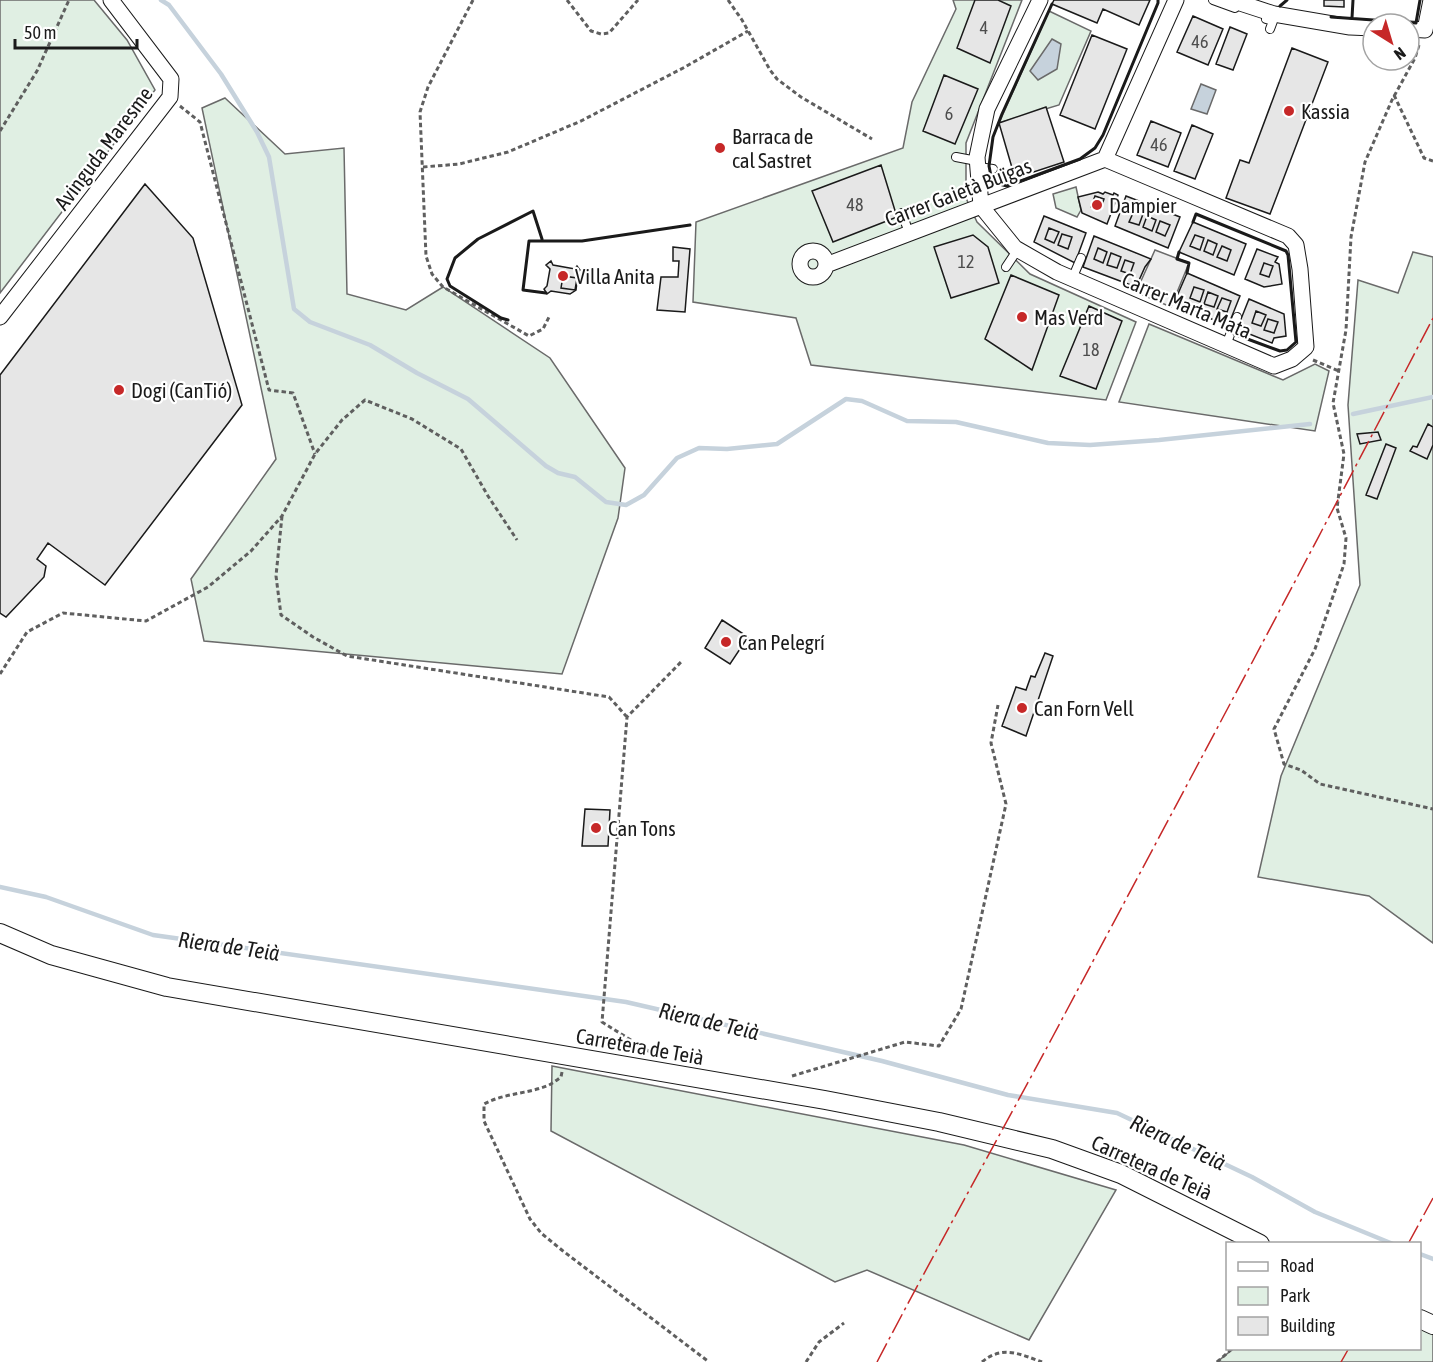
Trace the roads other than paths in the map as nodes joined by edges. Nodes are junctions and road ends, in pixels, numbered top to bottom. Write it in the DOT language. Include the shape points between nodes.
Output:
graph roads {
  1 [pos="111,0"];
  2 [pos="1040,0"];
  3 [pos="1176,0"];
  4 [pos="1213,0"];
  5 [pos="1231,0"];
  6 [pos="1431,0"];
  7 [pos="1361,27"];
  8 [pos="1270,29"];
  9 [pos="1421,30"];
  10 [pos="956,157"];
  11 [pos="1105,159"];
  12 [pos="983,165"];
  13 [pos="981,206"];
  14 [pos="902,213"];
  15 [pos="909,233"];
  16 [pos="1018,249"];
  17 [pos="1081,258"];
  18 [pos="826,265"];
  19 [pos="1006,267"];
  20 [pos="1072,279"];
  21 [pos="1237,316"];
  22 [pos="0,317"];
  23 [pos="1226,345"];
  24 [pos="0,933"];
  25 [pos="1256,1242"];
  1 -- 22 [label="street, Avinguda Maresme" via="171,79 170,97"];
  2 -- 12 [label="street" via="987,109"];
  3 -- 11 [label="street"];
  4 -- 8 [label="lane" via="1273,21"];
  5 -- 7 [label="street" via="1274,14"];
  6 -- 9 [label="street" via="1425,30"];
  10 -- 12 [label="lane"];
  11 -- 13 [label="street, Carrer Gaietà Buïgas"];
  11 -- 23 [label="street, Carrer Marta Mata" via="1288,236 1296,245 1306,347 1292,359 1274,366"];
  12 -- 13 [label="street"];
  13 -- 15 [label="street, Carrer Gaietà Buïgas"];
  13 -- 16 [label="street, Carrer Marta Mata"];
  14 -- 15 [label="lane"];
  15 -- 18 [label="street, Carrer Gaietà Buïgas"];
  16 -- 19 [label="lane"];
  16 -- 20 [label="street, Carrer Marta Mata"];
  17 -- 20 [label="lane"];
  20 -- 23 [label="street, Carrer Marta Mata"];
  21 -- 23 [label="lane"];
  24 -- 25 [label="street, Carretera de Teià" via="51,955 167,987 825,1100 1052,1149 1121,1174"];
}
